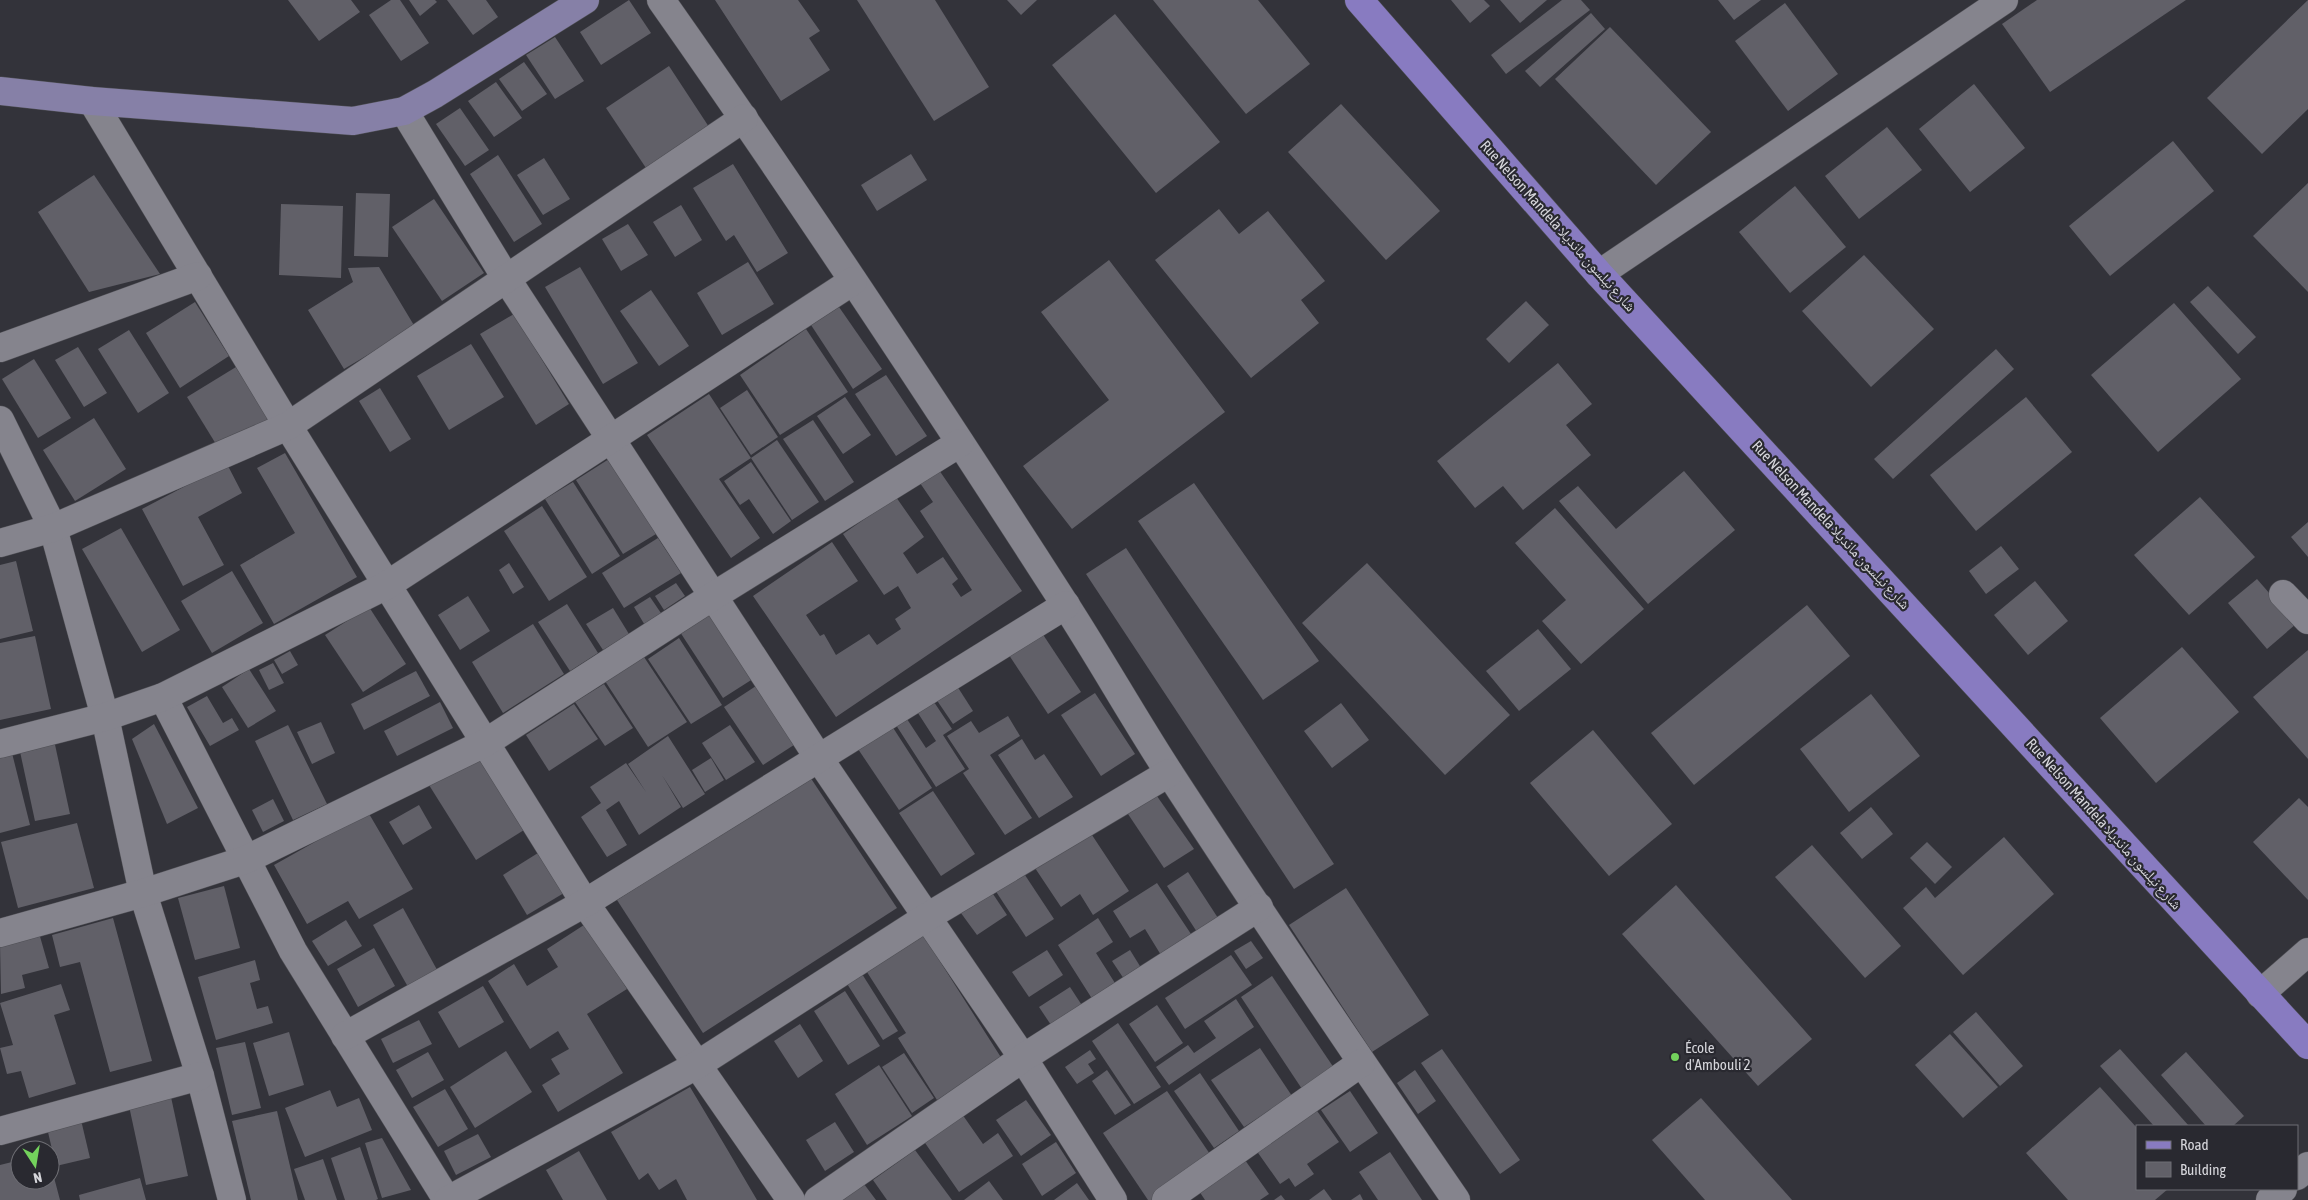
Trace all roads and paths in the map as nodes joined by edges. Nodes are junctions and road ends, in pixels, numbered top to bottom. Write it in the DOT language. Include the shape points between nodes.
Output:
graph roads {
  1 [pos="585,0"];
  2 [pos="661,0"];
  3 [pos="1359,0"];
  4 [pos="2004,0"];
  5 [pos="0,91"];
  6 [pos="92,101"];
  7 [pos="404,111"];
  8 [pos="744,118"];
  9 [pos="1600,274"];
  10 [pos="198,276"];
  11 [pos="506,278"];
  12 [pos="853,281"];
  13 [pos="0,348"];
  14 [pos="0,420"];
  15 [pos="288,426"];
  16 [pos="613,440"];
  17 [pos="960,443"];
  18 [pos="53,528"];
  19 [pos="0,543"];
  20 [pos="387,585"];
  21 [pos="2282,594"];
  22 [pos="715,596"];
  23 [pos="1066,605"];
  24 [pos="2308,620"];
  25 [pos="163,697"];
  26 [pos="105,717"];
  27 [pos="486,743"];
  28 [pos="0,744"];
  29 [pos="818,757"];
  30 [pos="1169,773"];
  31 [pos="245,860"];
  32 [pos="143,893"];
  33 [pos="585,903"];
  34 [pos="1259,907"];
  35 [pos="927,917"];
  36 [pos="0,933"];
  37 [pos="2308,952"];
  38 [pos="2260,994"];
  39 [pos="345,1036"];
  40 [pos="2308,1045"];
  41 [pos="1023,1058"];
  42 [pos="1361,1063"];
  43 [pos="697,1065"];
  44 [pos="200,1076"];
  45 [pos="0,1131"];
  46 [pos="2308,1166"];
  47 [pos="2298,1175"];
  48 [pos="2282,1190"];
  49 [pos="232,1200"];
  50 [pos="448,1200"];
  51 [pos="791,1200"];
  52 [pos="818,1200"];
  53 [pos="1113,1200"];
  54 [pos="1166,1200"];
  55 [pos="1456,1200"];
  56 [pos="2270,1200"];
  1 -- 7 [label="street"];
  2 -- 8 [label="street"];
  3 -- 9 [label="main road, Rue Nelson Mandela شارع نيلسون مانديلا"];
  4 -- 9 [label="street"];
  5 -- 6 [label="street"];
  6 -- 7 [label="street" via="352,121"];
  6 -- 10 [label="street"];
  7 -- 11 [label="street"];
  8 -- 11 [label="street"];
  8 -- 12 [label="street"];
  9 -- 38 [label="main road, Rue Nelson Mandela شارع نيلسون مانديلا"];
  10 -- 13 [label="street"];
  10 -- 15 [label="street"];
  11 -- 15 [label="street"];
  11 -- 16 [label="street"];
  12 -- 16 [label="street"];
  12 -- 17 [label="street"];
  14 -- 18 [label="street"];
  15 -- 18 [label="street"];
  15 -- 20 [label="street"];
  16 -- 20 [label="street"];
  16 -- 22 [label="street"];
  17 -- 22 [label="street"];
  17 -- 23 [label="street"];
  18 -- 19 [label="street"];
  18 -- 26 [label="street"];
  20 -- 25 [label="street"];
  20 -- 27 [label="street"];
  21 -- 24 [label="street"];
  22 -- 27 [label="street"];
  22 -- 29 [label="street"];
  23 -- 29 [label="street"];
  23 -- 30 [label="street"];
  25 -- 26 [label="street"];
  25 -- 31 [label="street"];
  26 -- 28 [label="street"];
  26 -- 32 [label="street"];
  27 -- 31 [label="street"];
  27 -- 33 [label="street"];
  29 -- 33 [label="street"];
  29 -- 35 [label="street"];
  30 -- 34 [label="street"];
  30 -- 35 [label="street"];
  31 -- 32 [label="street"];
  31 -- 39 [label="street"];
  32 -- 36 [label="street"];
  32 -- 44 [label="street"];
  33 -- 39 [label="street"];
  33 -- 43 [label="street"];
  34 -- 41 [label="street"];
  34 -- 42 [label="street"];
  35 -- 41 [label="street"];
  35 -- 43 [label="street"];
  37 -- 38 [label="street"];
  38 -- 40 [label="main road, Rue Nelson Mandela شارع نيلسون مانديلا"];
  39 -- 50 [label="street"];
  41 -- 52 [label="street"];
  41 -- 53 [label="street"];
  42 -- 54 [label="street"];
  42 -- 55 [label="street"];
  43 -- 50 [label="street"];
  43 -- 51 [label="street"];
  44 -- 45 [label="street"];
  44 -- 49 [label="street"];
  46 -- 47 [label="street"];
  48 -- 56 [label="street"];
}
